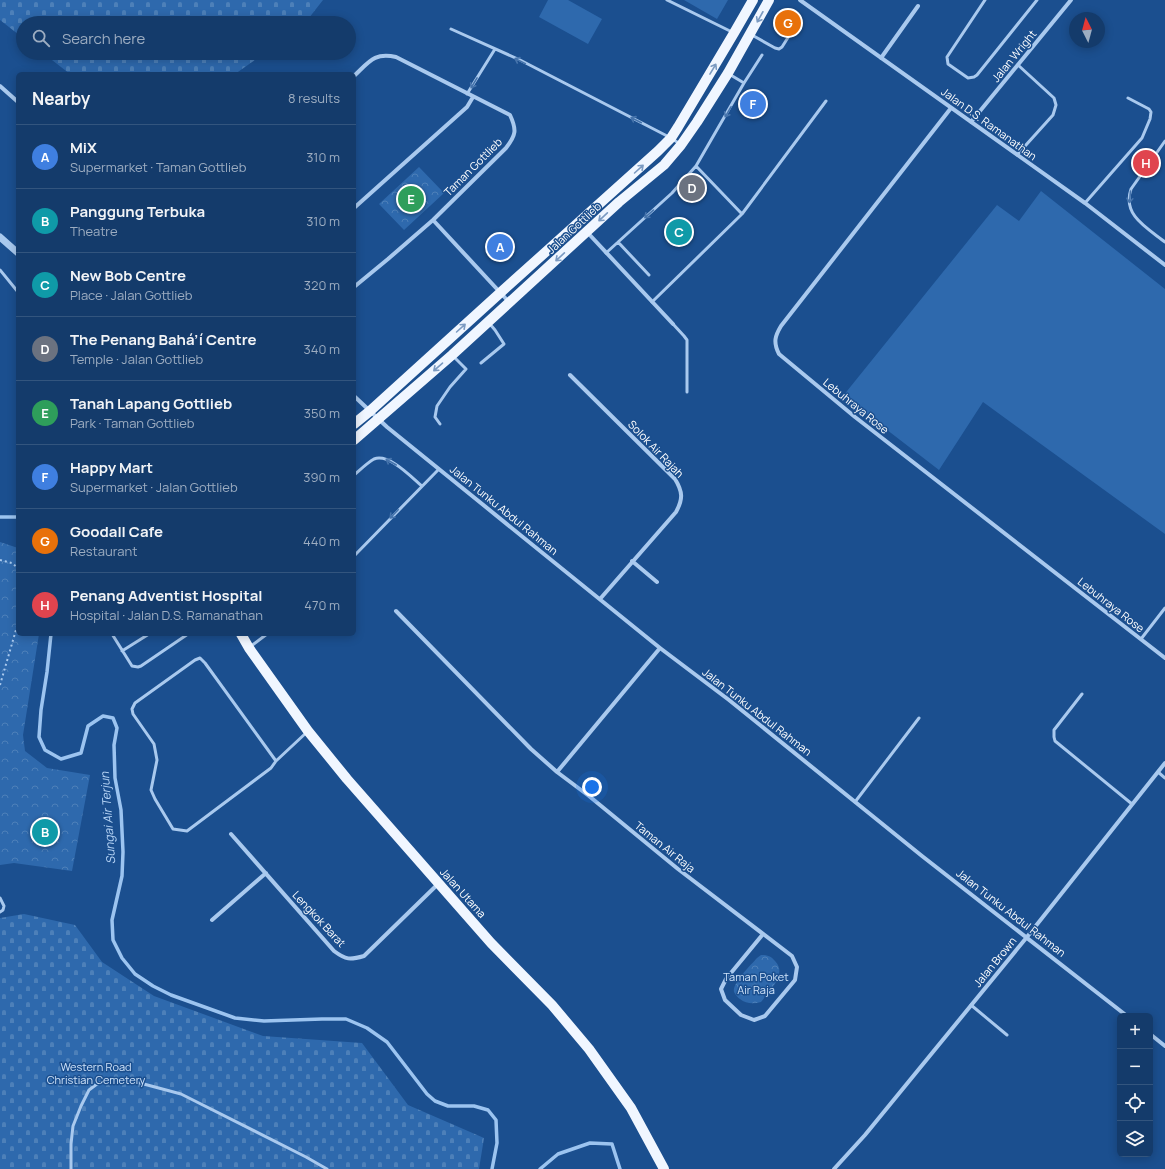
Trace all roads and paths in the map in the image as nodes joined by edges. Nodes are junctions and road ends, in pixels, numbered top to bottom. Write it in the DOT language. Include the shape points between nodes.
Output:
graph roads {
  1 [pos="667,0"];
  2 [pos="753,0"];
  3 [pos="769,0"];
  4 [pos="800,0"];
  5 [pos="985,0"];
  6 [pos="1037,0"];
  7 [pos="1070,0"];
  8 [pos="918,6"];
  9 [pos="794,28"];
  10 [pos="451,29"];
  11 [pos="734,33"];
  12 [pos="750,34"];
  13 [pos="495,49"];
  14 [pos="762,56"];
  15 [pos="881,58"];
  16 [pos="1018,65"];
  17 [pos="728,73"];
  18 [pos="356,74"];
  19 [pos="744,83"];
  20 [pos="0,86"];
  21 [pos="467,94"];
  22 [pos="474,97"];
  23 [pos="1128,98"];
  24 [pos="16,100"];
  25 [pos="826,100"];
  26 [pos="951,108"];
  27 [pos="971,122"];
  28 [pos="670,138"];
  29 [pos="1165,142"];
  30 [pos="681,145"];
  31 [pos="1017,155"];
  32 [pos="696,166"];
  33 [pos="1085,203"];
  34 [pos="356,206"];
  35 [pos="742,214"];
  36 [pos="433,220"];
  37 [pos="578,223"];
  38 [pos="587,232"];
  39 [pos="0,237"];
  40 [pos="618,242"];
  41 [pos="1165,242"];
  42 [pos="16,251"];
  43 [pos="606,252"];
  44 [pos="1165,265"];
  45 [pos="0,270"];
  46 [pos="649,276"];
  47 [pos="356,285"];
  48 [pos="16,290"];
  49 [pos="500,292"];
  50 [pos="510,302"];
  51 [pos="652,302"];
  52 [pos="488,322"];
  53 [pos="673,324"];
  54 [pos="452,355"];
  55 [pos="481,362"];
  56 [pos="570,376"];
  57 [pos="687,392"];
  58 [pos="356,398"];
  59 [pos="370,411"];
  60 [pos="379,419"];
  61 [pos="356,422"];
  62 [pos="440,424"];
  63 [pos="356,438"];
  64 [pos="439,468"];
  65 [pos="356,473"];
  66 [pos="422,486"];
  67 [pos="356,554"];
  68 [pos="0,560"];
  69 [pos="632,561"];
  70 [pos="16,566"];
  71 [pos="657,582"];
  72 [pos="600,599"];
  73 [pos="1165,608"];
  74 [pos="396,611"];
  75 [pos="16,630"];
  76 [pos="113,636"];
  77 [pos="146,636"];
  78 [pos="185,636"];
  79 [pos="242,636"];
  80 [pos="264,636"];
  81 [pos="1141,639"];
  82 [pos="249,648"];
  83 [pos="660,648"];
  84 [pos="122,651"];
  85 [pos="1165,658"];
  86 [pos="0,685"];
  87 [pos="1082,694"];
  88 [pos="919,718"];
  89 [pos="308,731"];
  90 [pos="276,761"];
  91 [pos="1165,763"];
  92 [pos="557,772"];
  93 [pos="1158,772"];
  94 [pos="1165,778"];
  95 [pos="855,802"];
  96 [pos="1132,804"];
  97 [pos="231,834"];
  98 [pos="266,874"];
  99 [pos="438,883"];
  100 [pos="0,898"];
  101 [pos="0,912"];
  102 [pos="212,920"];
  103 [pos="763,934"];
  104 [pos="1027,937"];
  105 [pos="971,1005"];
  106 [pos="1123,1013"];
  107 [pos="1007,1035"];
  108 [pos="1153,1036"];
  109 [pos="1165,1046"];
  110 [pos="72,1169"];
  111 [pos="327,1169"];
  112 [pos="664,1169"];
  113 [pos="834,1169"];
  1 -- 11 [label="lane"];
  2 -- 11 [label="main road, Jalan Gottlieb"];
  3 -- 12 [label="main road, Jalan Gottlieb, one-way"];
  4 -- 15 [label="street, Jalan D.S. Ramanathan"];
  5 -- 6 [label="lane" via="947,57 948,64 968,78 977,75"];
  7 -- 16 [label="street, Jalan Wright"];
  8 -- 15 [label="street"];
  9 -- 12 [label="lane" via="779,48"];
  10 -- 13 [label="lane"];
  28 -- 11 [label="main road, Jalan Gottlieb, one-way"];
  12 -- 17 [label="main road, Jalan Gottlieb"];
  13 -- 21 [label="lane, one-way"];
  28 -- 13 [label="lane, one-way"];
  14 -- 19 [label="lane"];
  15 -- 26 [label="street, Jalan D.S. Ramanathan"];
  16 -- 27 [label="street, Jalan Wright"];
  16 -- 31 [label="lane" via="1054,98 1056,105 1053,115"];
  17 -- 19 [label="lane"];
  17 -- 30 [label="main road, Jalan Gottlieb"];
  18 -- 21 [label="street, Taman Gottlieb" via="374,57 388,55"];
  19 -- 32 [label="lane, one-way"];
  20 -- 24 [label="street"];
  21 -- 22 [label="street, Taman Gottlieb"];
  22 -- 34 [label="street" via="467,107"];
  22 -- 36 [label="street, Taman Gottlieb" via="510,115 514,134 506,148"];
  23 -- 33 [label="lane" via="1149,110 1150,119 1142,138"];
  25 -- 35 [label="lane"];
  26 -- 27 [label="street, Jalan D.S. Ramanathan"];
  26 -- 81 [label="street, Lebuhraya Rose" via="781,326 776,348 779,354 855,417"];
  27 -- 31 [label="street, Jalan D.S. Ramanathan"];
  28 -- 30 [label="lane"];
  37 -- 28 [label="main road, Jalan Gottlieb, one-way"];
  29 -- 41 [label="lane, one-way" via="1128,196 1129,205 1137,220"];
  30 -- 38 [label="main road, Jalan Gottlieb, one-way" via="664,165"];
  31 -- 33 [label="street, Jalan D.S. Ramanathan"];
  32 -- 35 [label="lane"];
  32 -- 40 [label="lane, one-way" via="672,193"];
  33 -- 44 [label="street, Jalan D.S. Ramanathan"];
  35 -- 51 [label="lane"];
  36 -- 47 [label="street, Taman Gottlieb"];
  36 -- 49 [label="street"];
  37 -- 38 [label="lane"];
  37 -- 49 [label="main road, Jalan Gottlieb"];
  38 -- 43 [label="street"];
  38 -- 50 [label="main road, Jalan Gottlieb, one-way"];
  39 -- 42 [label="street"];
  40 -- 43 [label="lane"];
  40 -- 46 [label="lane"];
  43 -- 51 [label="street"];
  45 -- 48 [label="lane"];
  49 -- 50 [label="street"];
  59 -- 49 [label="main road, Jalan Gottlieb, one-way"];
  50 -- 52 [label="main road, Jalan Gottlieb"];
  51 -- 53 [label="street"];
  52 -- 54 [label="main road, Jalan Gottlieb"];
  52 -- 55 [label="lane" via="504,344"];
  53 -- 57 [label="lane" via="687,340"];
  54 -- 60 [label="main road, Jalan Gottlieb, one-way"];
  54 -- 62 [label="lane" via="466,369 437,406 434,417"];
  56 -- 69 [label="street, Solok Air Rajah" via="675,479 679,486 681,503 676,512"];
  58 -- 59 [label="street, Jalan Tunku Abdul Rahman"];
  59 -- 60 [label="street, Jalan Tunku Abdul Rahman"];
  59 -- 61 [label="main road, Jalan Gottlieb"];
  60 -- 63 [label="main road, Jalan Gottlieb"];
  60 -- 64 [label="street, Jalan Tunku Abdul Rahman"];
  64 -- 66 [label="lane"];
  64 -- 72 [label="street, Jalan Tunku Abdul Rahman"];
  66 -- 65 [label="lane, one-way" via="391,460 383,458 374,459"];
  66 -- 67 [label="lane, one-way"];
  68 -- 70 [label="path"];
  69 -- 71 [label="street"];
  69 -- 72 [label="street, Solok Air Rajah"];
  72 -- 83 [label="street, Jalan Tunku Abdul Rahman"];
  73 -- 81 [label="lane"];
  74 -- 92 [label="street, Taman Air Raja" via="531,749"];
  75 -- 86 [label="path"];
  76 -- 84 [label="lane"];
  77 -- 84 [label="lane"];
  78 -- 84 [label="lane" via="138,667 132,666"];
  79 -- 82 [label="main road, Jalan Utama"];
  80 -- 82 [label="lane"];
  81 -- 85 [label="street, Lebuhraya Rose"];
  82 -- 89 [label="main road, Jalan Utama"];
  83 -- 92 [label="street"];
  83 -- 95 [label="street, Jalan Tunku Abdul Rahman"];
  87 -- 96 [label="lane" via="1054,730 1055,741"];
  88 -- 95 [label="lane"];
  89 -- 90 [label="lane"];
  89 -- 99 [label="main road, Jalan Utama"];
  90 -- 90 [label="lane" via="271,768 187,831 173,829 151,790 157,760 154,744 132,709 135,703 200,658"];
  91 -- 93 [label="street, Jalan Brown"];
  92 -- 103 [label="street, Taman Air Raja"];
  93 -- 94 [label="lane"];
  93 -- 96 [label="street, Jalan Brown"];
  95 -- 104 [label="street, Jalan Tunku Abdul Rahman"];
  96 -- 104 [label="street, Jalan Brown"];
  97 -- 98 [label="street, Lengkok Barat"];
  98 -- 99 [label="street, Lengkok Barat" via="334,951 353,959 364,956"];
  98 -- 102 [label="street"];
  99 -- 112 [label="main road, Jalan Utama" via="491,943 552,1005 589,1049 631,1108"];
  100 -- 101 [label="lane" via="4,906"];
  103 -- 103 [label="street, Taman Air Raja" via="721,989 725,1000 741,1015 754,1020 765,1016 795,980 797,967 792,956"];
  104 -- 105 [label="street, Jalan Brown"];
  104 -- 106 [label="street, Jalan Tunku Abdul Rahman"];
  105 -- 107 [label="lane"];
  105 -- 113 [label="street, Jalan Brown"];
  108 -- 109 [label="street"];
  110 -- 111 [label="lane" via="73,1126 89,1090 107,1081 140,1083 181,1094"];
}
